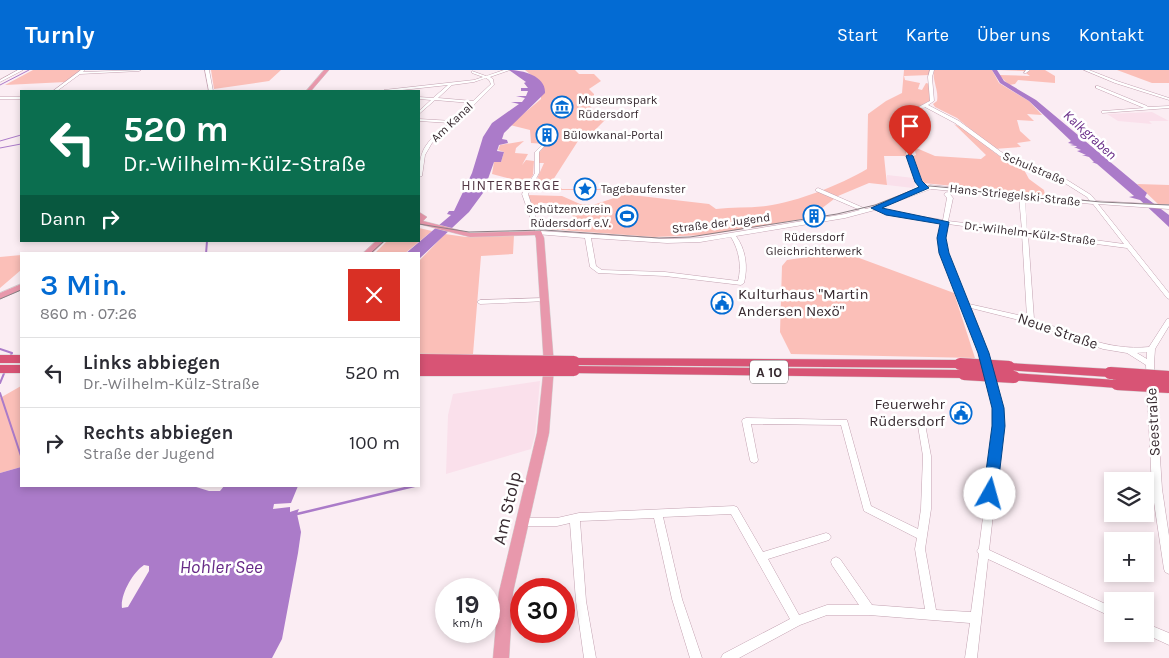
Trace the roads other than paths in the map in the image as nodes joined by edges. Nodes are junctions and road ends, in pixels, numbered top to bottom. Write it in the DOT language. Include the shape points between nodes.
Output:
graph roads {
  1 [pos="21,70"];
  2 [pos="139,70"];
  3 [pos="207,70"];
  4 [pos="327,70"];
  5 [pos="508,70"];
  6 [pos="932,70"];
  7 [pos="1086,70"];
  8 [pos="81,72"];
  9 [pos="473,72"];
  10 [pos="488,78"];
  11 [pos="0,81"];
  12 [pos="1122,84"];
  13 [pos="450,85"];
  14 [pos="56,90"];
  15 [pos="211,90"];
  16 [pos="309,90"];
  17 [pos="403,90"];
  18 [pos="0,98"];
  19 [pos="20,98"];
  20 [pos="420,98"];
  21 [pos="434,99"];
  22 [pos="1169,99"];
  23 [pos="473,102"];
  24 [pos="926,106"];
  25 [pos="1169,107"];
  26 [pos="1149,108"];
  27 [pos="420,112"];
  28 [pos="1103,112"];
  29 [pos="420,120"];
  30 [pos="454,122"];
  31 [pos="543,145"];
  32 [pos="420,171"];
  33 [pos="925,188"];
  34 [pos="818,190"];
  35 [pos="947,194"];
  36 [pos="1022,196"];
  37 [pos="1096,203"];
  38 [pos="1169,207"];
  39 [pos="875,208"];
  40 [pos="866,211"];
  41 [pos="420,222"];
  42 [pos="945,222"];
  43 [pos="1026,232"];
  44 [pos="538,233"];
  45 [pos="733,235"];
  46 [pos="588,236"];
  47 [pos="379,242"];
  48 [pos="1127,246"];
  49 [pos="368,252"];
  50 [pos="20,287"];
  51 [pos="0,296"];
  52 [pos="1169,296"];
  53 [pos="544,300"];
  54 [pos="480,302"];
  55 [pos="965,305"];
  56 [pos="1031,320"];
  57 [pos="1169,321"];
  58 [pos="1151,350"];
  59 [pos="1128,351"];
  60 [pos="0,359"];
  61 [pos="20,359"];
  62 [pos="420,360"];
  63 [pos="1150,364"];
  64 [pos="574,366"];
  65 [pos="0,369"];
  66 [pos="20,369"];
  67 [pos="420,370"];
  68 [pos="1012,372"];
  69 [pos="1169,377"];
  70 [pos="1169,387"];
  71 [pos="922,426"];
  72 [pos="754,460"];
  73 [pos="658,514"];
  74 [pos="575,520"];
  75 [pos="521,522"];
  76 [pos="921,535"];
  77 [pos="826,537"];
  78 [pos="982,551"];
  79 [pos="761,557"];
  80 [pos="836,562"];
  81 [pos="1169,569"];
  82 [pos="1104,608"];
  83 [pos="869,610"];
  84 [pos="931,614"];
  85 [pos="976,618"];
  86 [pos="797,621"];
  87 [pos="1154,632"];
  88 [pos="1169,639"];
  89 [pos="501,658"];
  90 [pos="590,658"];
  91 [pos="696,658"];
  92 [pos="727,658"];
  93 [pos="971,658"];
  1 -- 11 [label="street"];
  2 -- 8 [label="street"];
  3 -- 15 [label="street"];
  4 -- 16 [label="main road"];
  5 -- 10 [label="street"];
  6 -- 24 [label="street" via="933,98"];
  7 -- 12 [label="street"];
  8 -- 14 [label="street"];
  9 -- 10 [label="street"];
  10 -- 13 [label="street"];
  10 -- 23 [label="street, Am Kanal" via="493,84"];
  12 -- 22 [label="street"];
  12 -- 26 [label="street" via="1097,87"];
  13 -- 17 [label="street"];
  13 -- 21 [label="street"];
  18 -- 19 [label="street"];
  20 -- 21 [label="street"];
  21 -- 23 [label="street"];
  21 -- 27 [label="street"];
  23 -- 30 [label="street, Am Kanal"];
  24 -- 33 [label="street" via="909,116 906,128 910,159 918,182"];
  24 -- 37 [label="street, Schulstraße" via="957,122 1002,155 1072,184"];
  25 -- 26 [label="street"];
  26 -- 28 [label="street"];
  29 -- 30 [label="street"];
  30 -- 32 [label="street, Am Kanal" via="430,142"];
  31 -- 44 [label="street" via="537,152 537,173 525,194"];
  33 -- 36 [label="street, Hans-Striegelski-Straße"];
  33 -- 39 [label="street, Straße der Jugend"];
  34 -- 40 [label="street"];
  35 -- 42 [label="street" via="950,198"];
  36 -- 37 [label="street, Hans-Striegelski-Straße"];
  36 -- 43 [label="street"];
  37 -- 38 [label="street, Hans-Striegelski-Straße"];
  37 -- 48 [label="street, Schulstraße"];
  39 -- 40 [label="street, Straße der Jugend"];
  39 -- 42 [label="street, Dr.-Wilhelm-Külz-Straße"];
  40 -- 45 [label="street, Straße der Jugend"];
  41 -- 44 [label="main road, Straße der Jugend" via="470,235"];
  42 -- 43 [label="street, Dr.-Wilhelm-Külz-Straße"];
  42 -- 55 [label="street" via="944,253"];
  43 -- 48 [label="street, Dr.-Wilhelm-Külz-Straße"];
  43 -- 56 [label="street"];
  44 -- 46 [label="street, Straße der Jugend"];
  44 -- 53 [label="main road, Am Stolp"];
  45 -- 46 [label="street, Straße der Jugend" via="667,241"];
  45 -- 46 [label="street" via="741,250 744,266 741,282 665,274 600,272 594,267"];
  47 -- 49 [label="main road"];
  48 -- 52 [label="street"];
  50 -- 51 [label="main road"];
  53 -- 54 [label="street"];
  53 -- 75 [label="main road, Am Stolp" via="549,366 543,433"];
  55 -- 56 [label="street, Neue Straße"];
  55 -- 78 [label="street" via="984,353 998,408"];
  56 -- 59 [label="street, Neue Straße" via="1101,346"];
  57 -- 58 [label="street, Seestraße"];
  58 -- 59 [label="street, Neue Straße"];
  58 -- 63 [label="street, Seestraße"];
  59 -- 63 [label="street"];
  60 -- 61 [label="highway"];
  62 -- 64 [label="highway, A 10, bridge"];
  63 -- 81 [label="street, Seestraße" via="1157,490"];
  64 -- 67 [label="highway, A 10, bridge"];
  64 -- 68 [label="highway, A 10, bridge"];
  65 -- 66 [label="highway"];
  68 -- 69 [label="highway, A 10, bridge"];
  68 -- 70 [label="highway, A 10, bridge"];
  71 -- 76 [label="street" via="928,456 926,509"];
  72 -- 76 [label="street" via="746,421 844,422 867,508"];
  73 -- 74 [label="street" via="579,517"];
  73 -- 79 [label="street" via="734,510"];
  73 -- 91 [label="street" via="677,599"];
  74 -- 75 [label="street"];
  74 -- 90 [label="street" via="581,601"];
  75 -- 89 [label="main road, Am Stolp" via="506,592"];
  76 -- 84 [label="street" via="923,572"];
  77 -- 79 [label="street"];
  78 -- 82 [label="street"];
  78 -- 85 [label="street"];
  79 -- 86 [label="street"];
  80 -- 83 [label="street"];
  83 -- 84 [label="street"];
  83 -- 86 [label="street" via="827,610"];
  84 -- 85 [label="street"];
  85 -- 93 [label="street"];
  86 -- 92 [label="street"];
  87 -- 88 [label="street"];
}
